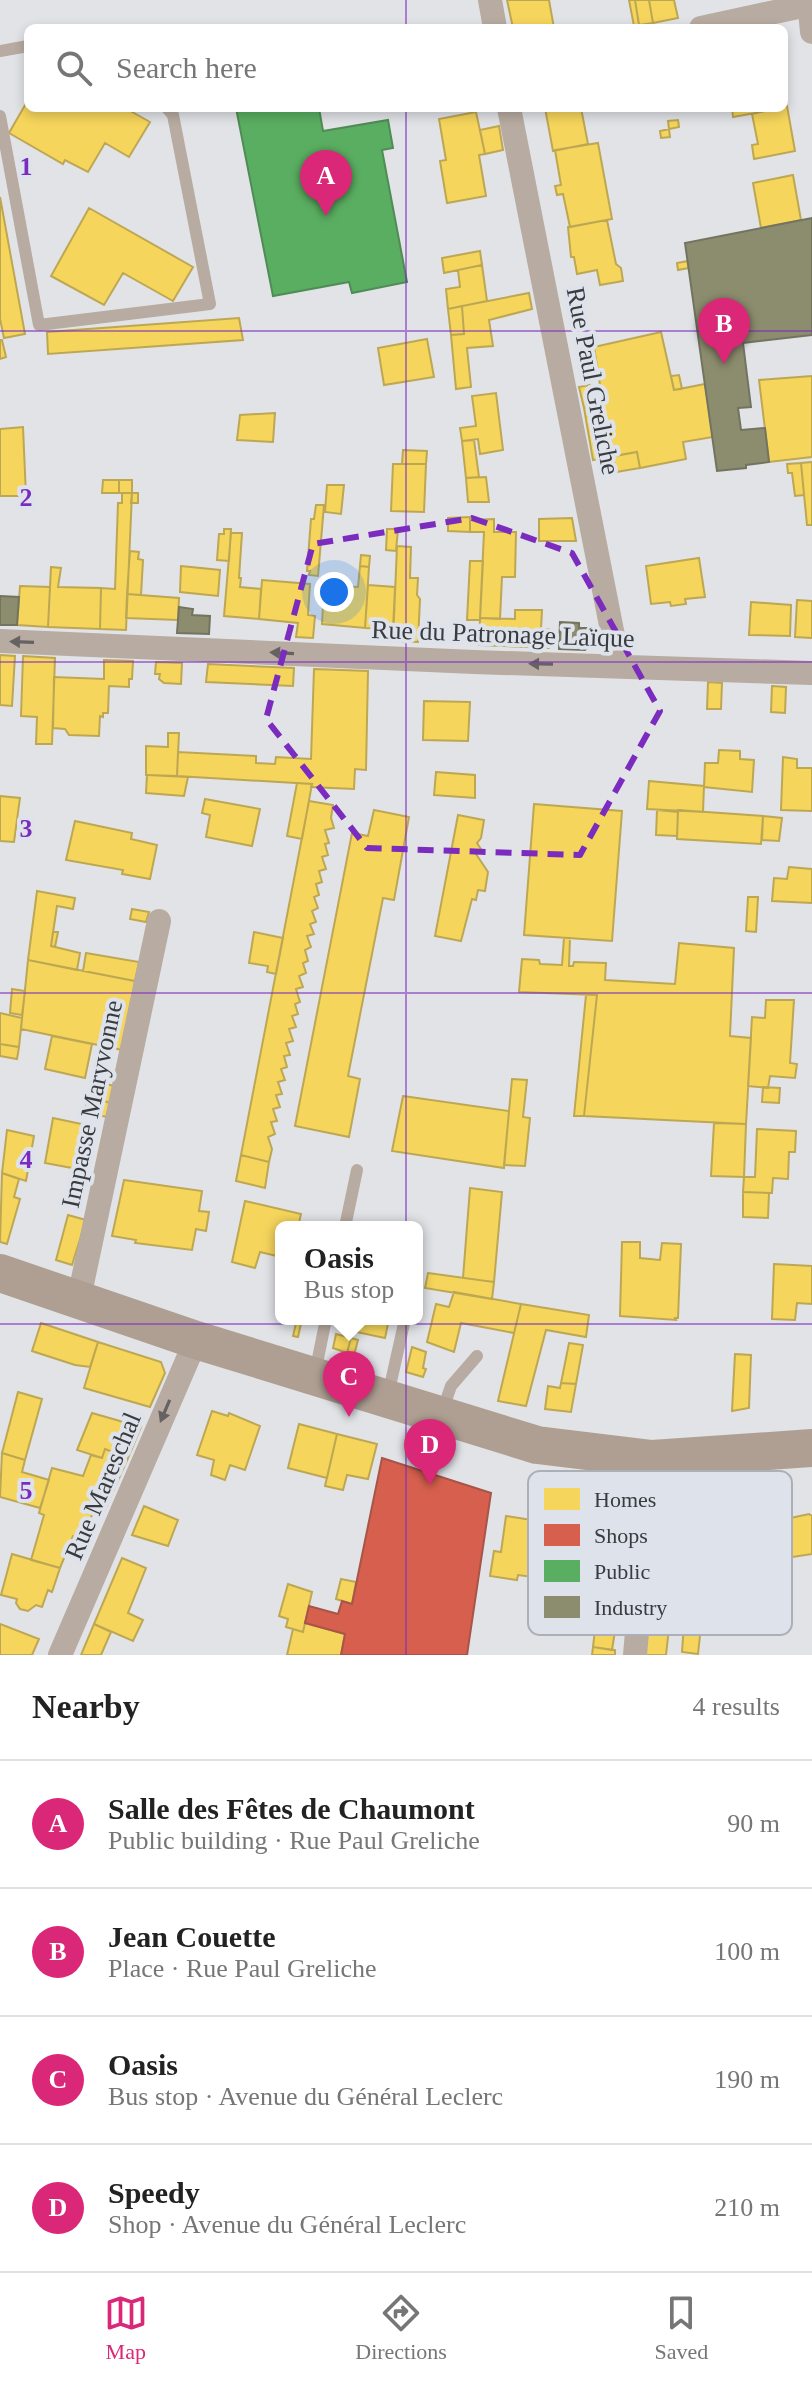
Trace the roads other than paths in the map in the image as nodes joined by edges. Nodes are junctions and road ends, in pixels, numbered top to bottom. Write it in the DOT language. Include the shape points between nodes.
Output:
graph roads {
  1 [pos="490,0"];
  2 [pos="810,3"];
  3 [pos="494,24"];
  4 [pos="718,24"];
  5 [pos="812,32"];
  6 [pos="24,47"];
  7 [pos="0,51"];
  8 [pos="170,112"];
  9 [pos="510,112"];
  10 [pos="0,116"];
  11 [pos="0,641"];
  12 [pos="619,666"];
  13 [pos="812,673"];
  14 [pos="159,921"];
  15 [pos="357,1170"];
  16 [pos="346,1221"];
  17 [pos="0,1273"];
  18 [pos="79,1298"];
  19 [pos="325,1325"];
  20 [pos="404,1325"];
  21 [pos="196,1340"];
  22 [pos="477,1356"];
  23 [pos="314,1376"];
  24 [pos="387,1398"];
  25 [pos="441,1415"];
  26 [pos="812,1448"];
  27 [pos="652,1459"];
  28 [pos="651,1471"];
  29 [pos="637,1635"];
  30 [pos="60,1655"];
  31 [pos="635,1655"];
  1 -- 3 [label="street"];
  2 -- 4 [label="street"];
  2 -- 5 [label="street"];
  6 -- 7 [label="lane"];
  8 -- 10 [label="lane" via="210,304 39,325"];
  9 -- 12 [label="street, Rue Paul Greliche"];
  12 -- 11 [label="street, Rue du Patronage Laïque, one-way"];
  12 -- 13 [label="street, Rue du Patronage Laïque"];
  14 -- 18 [label="street, Impasse Maryvonne"];
  15 -- 16 [label="lane"];
  17 -- 18 [label="main road"];
  18 -- 21 [label="main road"];
  19 -- 23 [label="lane"];
  20 -- 24 [label="lane"];
  21 -- 23 [label="main road"];
  21 -- 30 [label="street, Rue Mareschal, one-way"];
  22 -- 25 [label="lane" via="451,1386"];
  23 -- 24 [label="main road"];
  24 -- 25 [label="main road"];
  25 -- 27 [label="main road" via="537,1445"];
  26 -- 27 [label="main road"];
  27 -- 28 [label="street"];
  29 -- 31 [label="street"];
}
